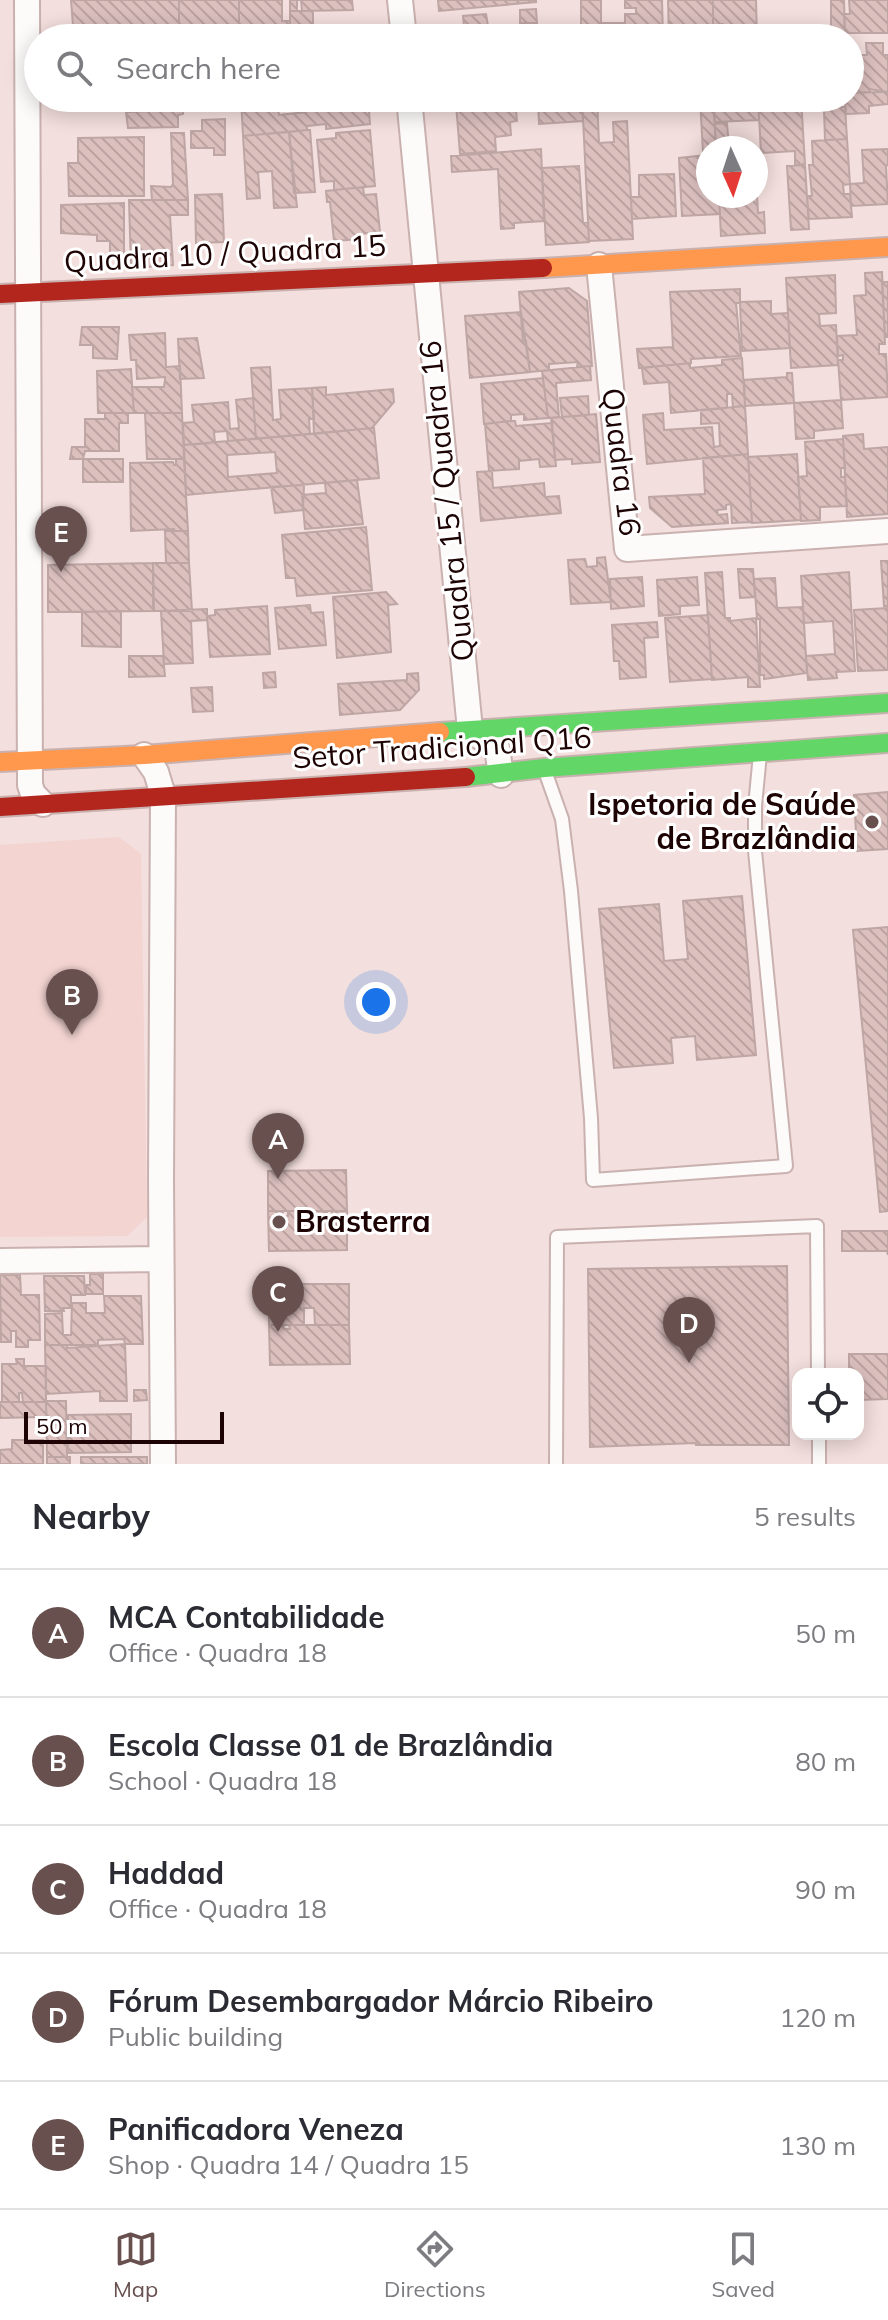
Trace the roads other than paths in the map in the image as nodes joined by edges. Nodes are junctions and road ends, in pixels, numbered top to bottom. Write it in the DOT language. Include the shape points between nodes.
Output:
graph roads {
  1 [pos="27,0"];
  2 [pos="400,0"];
  3 [pos="27,24"];
  4 [pos="403,24"];
  5 [pos="28,112"];
  6 [pos="410,112"];
  7 [pos="888,247"];
  8 [pos="599,265"];
  9 [pos="425,273"];
  10 [pos="29,292"];
  11 [pos="0,294"];
  12 [pos="888,531"];
  13 [pos="888,703"];
  14 [pos="855,706"];
  15 [pos="470,730"];
  16 [pos="888,743"];
  17 [pos="857,745"];
  18 [pos="761,753"];
  19 [pos="144,755"];
  20 [pos="30,760"];
  21 [pos="0,762"];
  22 [pos="544,768"];
  23 [pos="501,775"];
  24 [pos="163,795"];
  25 [pos="43,804"];
  26 [pos="0,807"];
  27 [pos="161,1259"];
  28 [pos="0,1261"];
  29 [pos="818,1368"];
  30 [pos="819,1440"];
  31 [pos="163,1464"];
  32 [pos="556,1464"];
  33 [pos="819,1464"];
  1 -- 3 [label="street"];
  2 -- 4 [label="street"];
  5 -- 10 [label="street"];
  6 -- 9 [label="street, Quadra 15 / Quadra 16"];
  7 -- 8 [label="street, Quadra 10 / Quadra 15"];
  8 -- 9 [label="street, Quadra 10 / Quadra 15"];
  8 -- 12 [label="street, Quadra 16" via="627,549"];
  9 -- 10 [label="street, Quadra 10 / Quadra 15"];
  9 -- 15 [label="street, Quadra 15 / Quadra 16"];
  10 -- 11 [label="street, Quadra 10 / Quadra 15"];
  10 -- 20 [label="street"];
  13 -- 14 [label="street, Setor Tradicional Q16"];
  14 -- 15 [label="street, Setor Tradicional Q16"];
  14 -- 17 [label="street" via="864,723"];
  15 -- 19 [label="street, Setor Tradicional Q16"];
  15 -- 23 [label="street" via="497,748"];
  16 -- 17 [label="street, Setor Tradicional Q16"];
  17 -- 18 [label="street, Setor Tradicional Q16"];
  18 -- 22 [label="street, Setor Tradicional Q16"];
  18 -- 22 [label="lane" via="755,851 786,1166 623,1178 593,1180 570,880 562,819"];
  19 -- 20 [label="street, Setor Tradicional Q16"];
  19 -- 24 [label="street"];
  20 -- 21 [label="street, Setor Tradicional Q16"];
  20 -- 25 [label="street" via="30,785"];
  22 -- 23 [label="street, Setor Tradicional Q16"];
  23 -- 24 [label="street, Setor Tradicional Q16"];
  24 -- 25 [label="street, Setor Tradicional Q16"];
  24 -- 27 [label="street"];
  25 -- 26 [label="street, Setor Tradicional Q16"];
  27 -- 28 [label="street"];
  27 -- 31 [label="street"];
  29 -- 32 [label="lane" via="817,1226 557,1237"];
  30 -- 33 [label="lane"];
}
